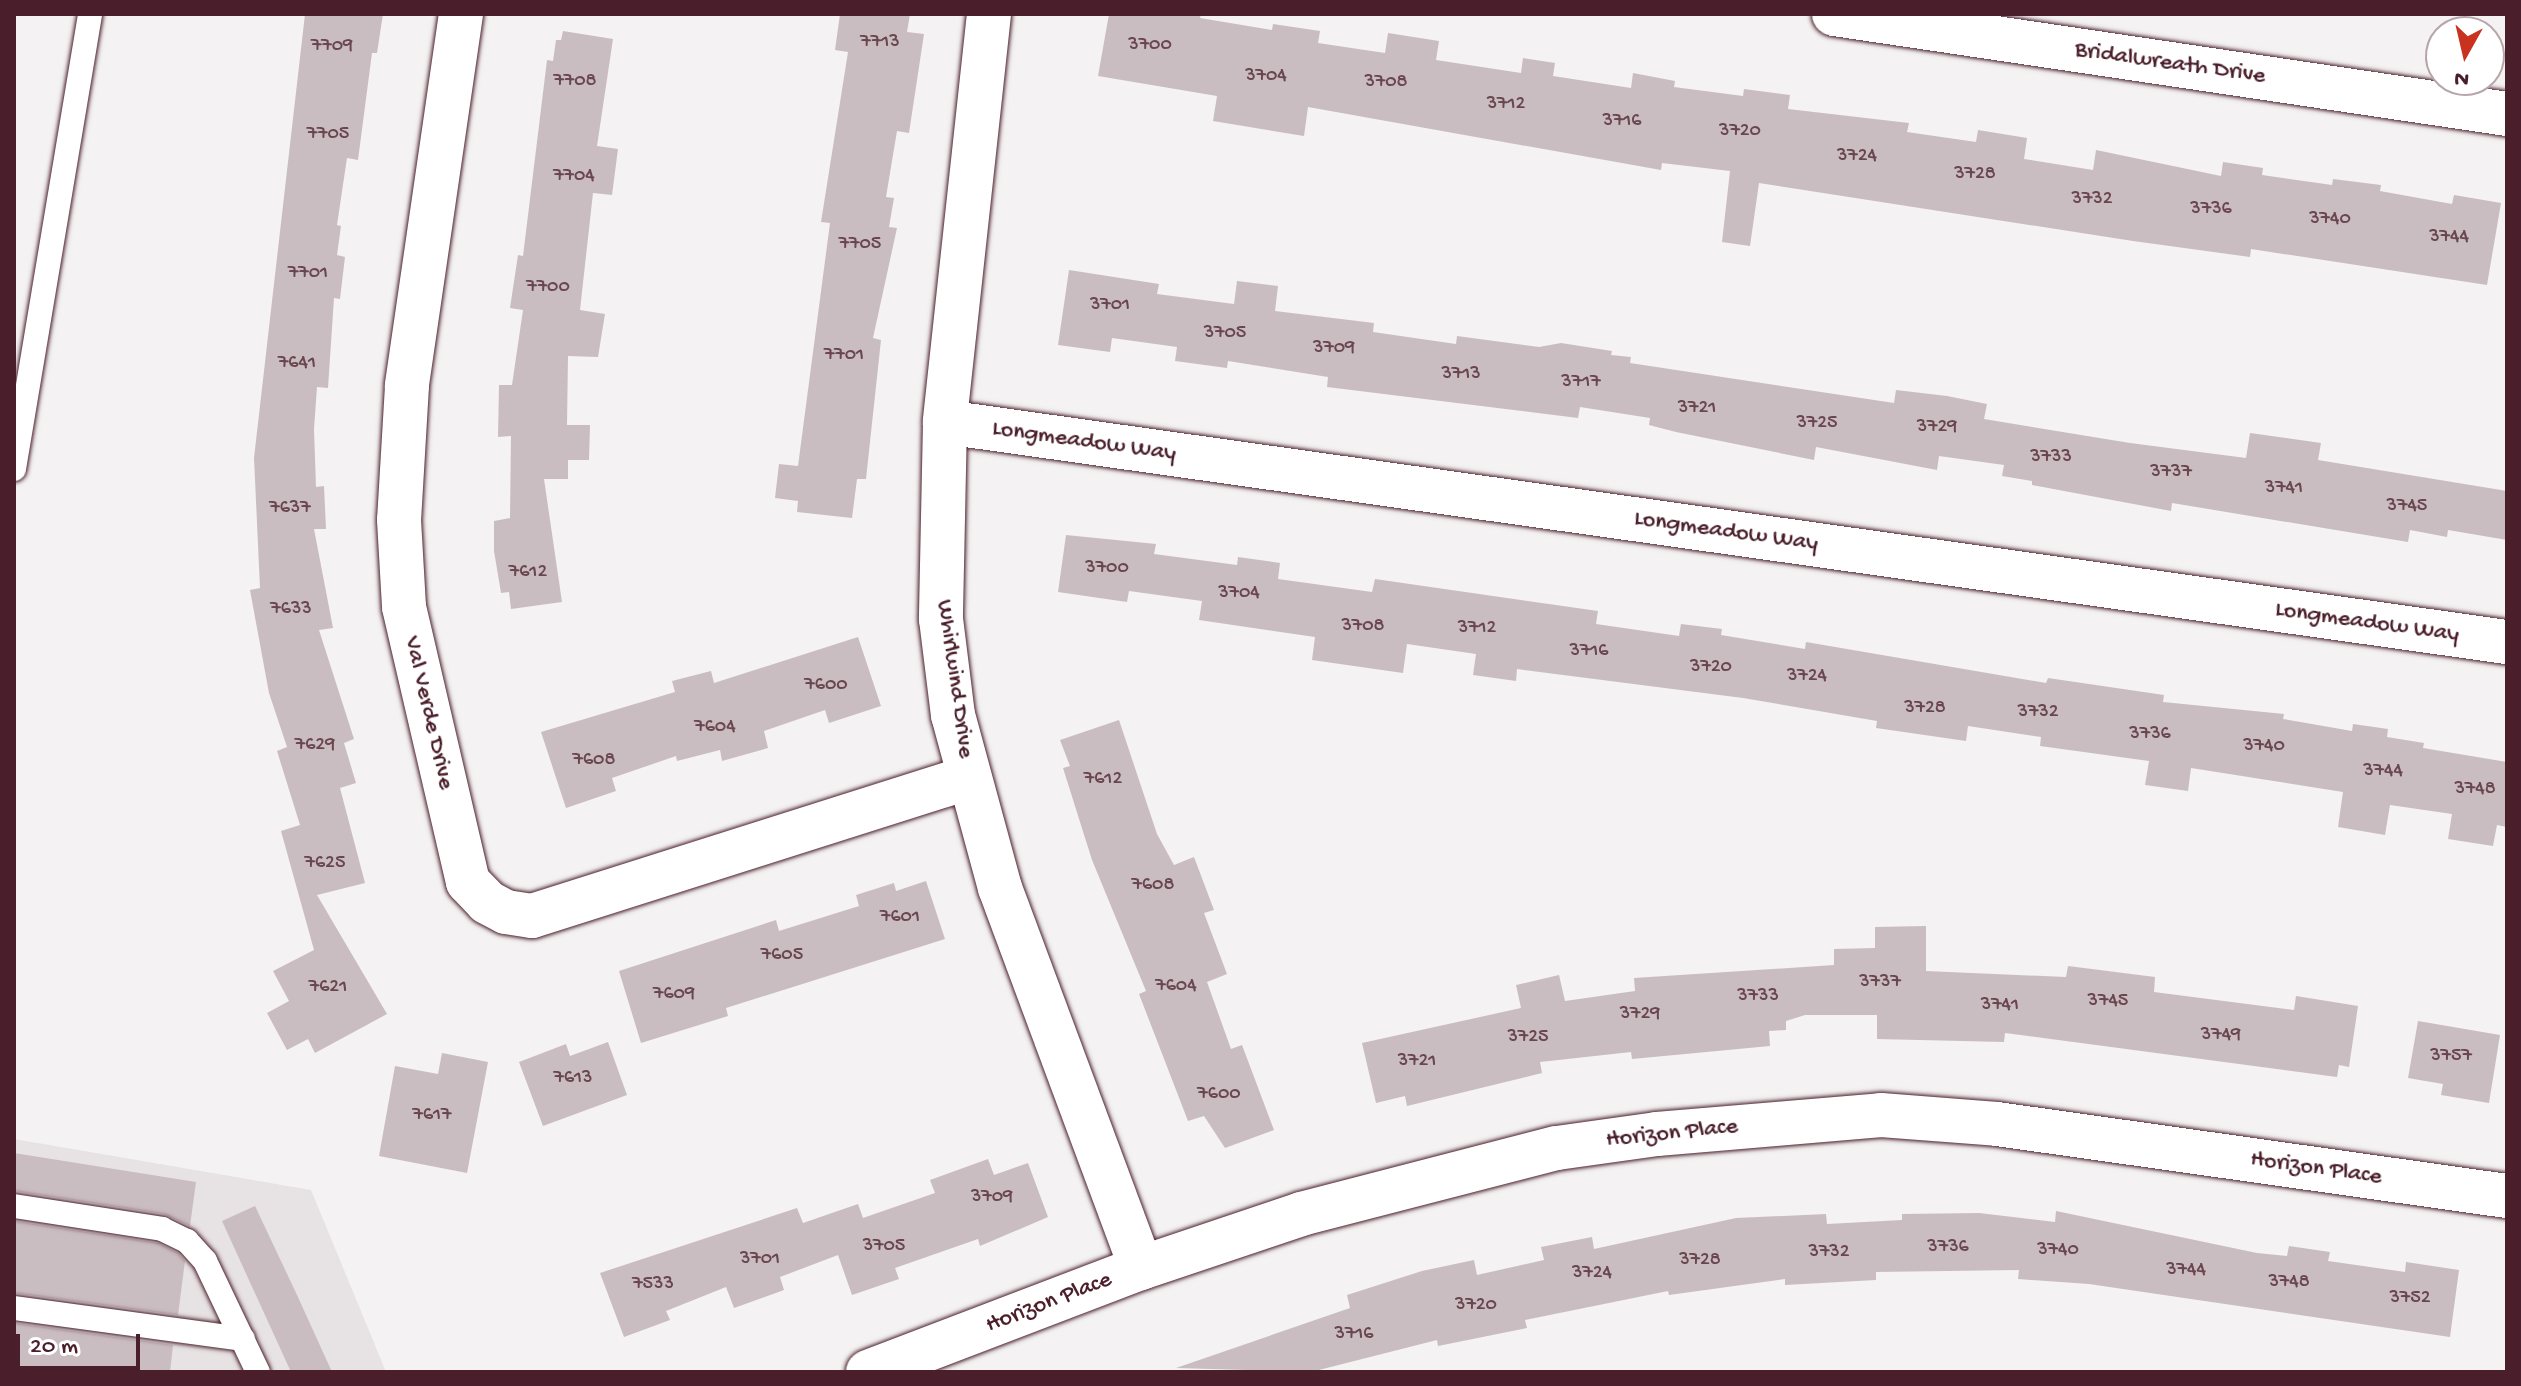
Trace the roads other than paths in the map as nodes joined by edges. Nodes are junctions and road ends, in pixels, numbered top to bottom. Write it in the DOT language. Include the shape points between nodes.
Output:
graph roads {
  1 [pos="90,14"];
  2 [pos="461,14"];
  3 [pos="989,14"];
  4 [pos="1834,14"];
  5 [pos="2507,114"];
  6 [pos="945,422"];
  7 [pos="14,464"];
  8 [pos="2507,642"];
  9 [pos="967,778"];
  10 [pos="2507,1196"];
  11 [pos="14,1206"];
  12 [pos="1141,1268"];
  13 [pos="14,1308"];
  14 [pos="243,1339"];
  15 [pos="258,1372"];
  16 [pos="868,1372"];
  1 -- 7 [label="lane"];
  2 -- 9 [label="street, Val Verde Drive" via="407,386 399,520 404,607 468,882 496,907 532,916"];
  3 -- 6 [label="street, Whirlwind Drive"];
  4 -- 5 [label="street, Bridalwreath Drive"];
  6 -- 8 [label="street, Longmeadow Way"];
  6 -- 9 [label="street, Whirlwind Drive" via="941,619"];
  9 -- 12 [label="street, Whirlwind Drive" via="1000,888"];
  10 -- 12 [label="street, Horizon Place" via="1997,1124 1881,1115 1557,1148 1301,1214"];
  11 -- 14 [label="lane" via="162,1229 187,1241 205,1261"];
  12 -- 16 [label="street, Horizon Place"];
  13 -- 14 [label="lane"];
  14 -- 15 [label="lane"];
}
